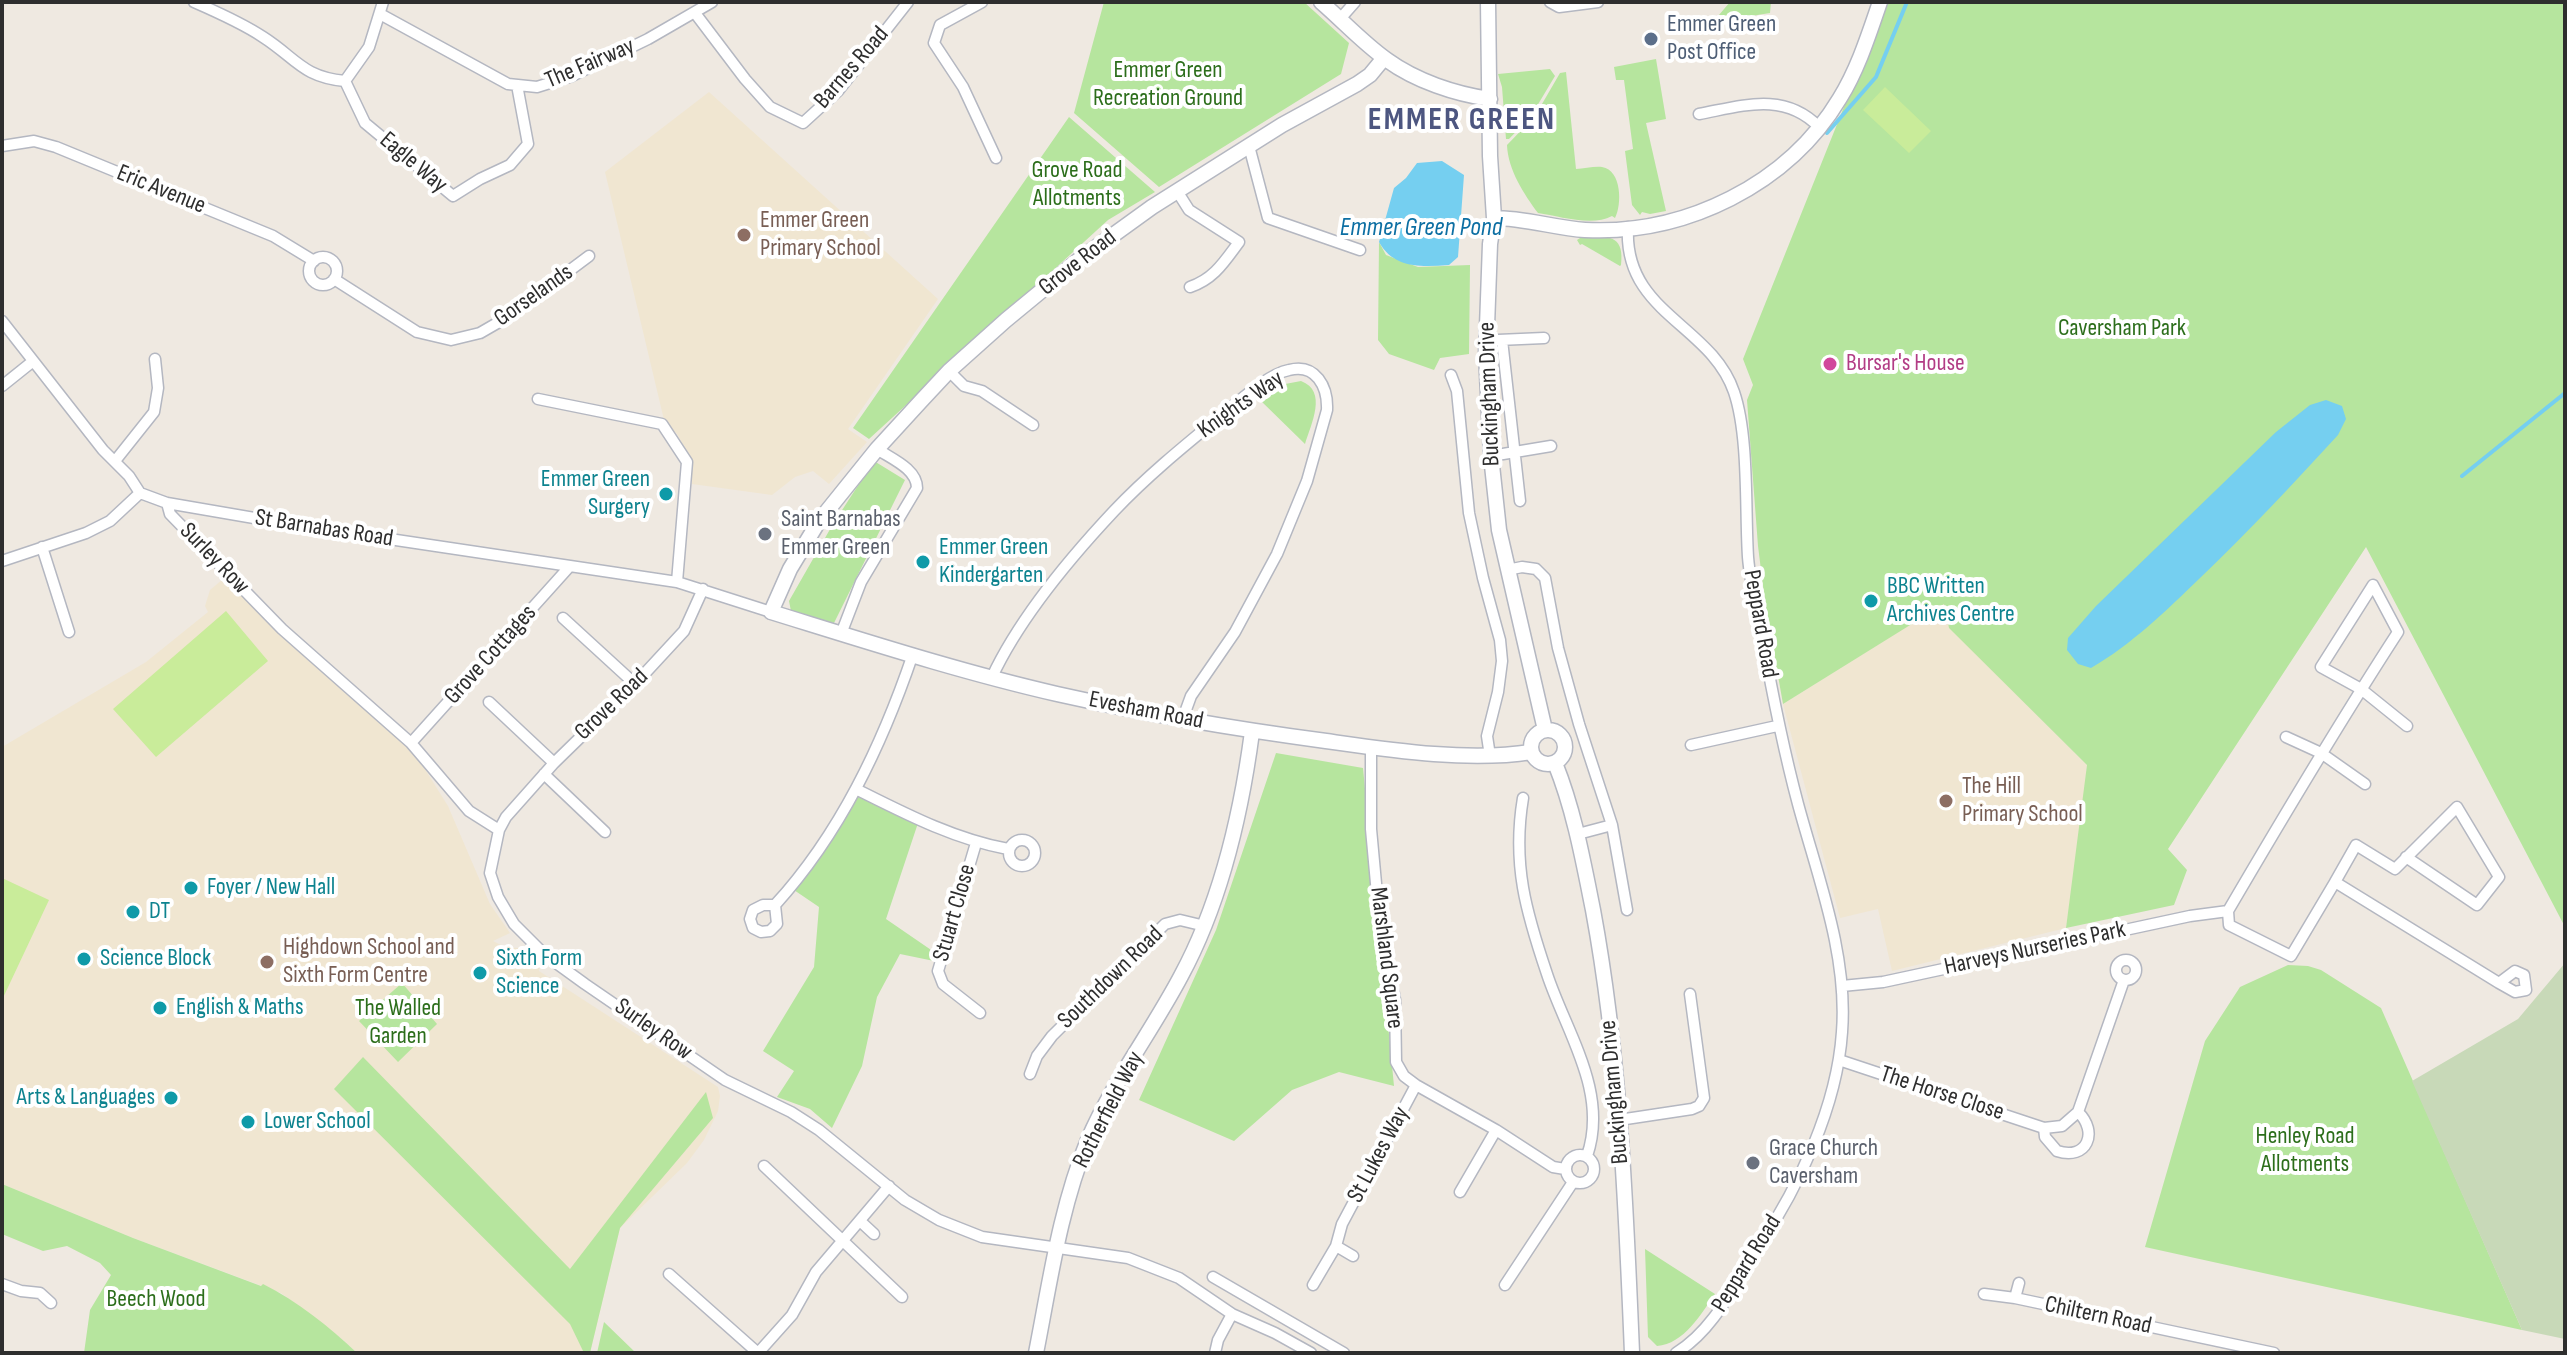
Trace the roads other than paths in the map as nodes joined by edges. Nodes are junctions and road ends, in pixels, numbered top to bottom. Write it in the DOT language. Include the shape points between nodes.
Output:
graph roads {
  1 [pos="194,2"];
  2 [pos="712,2"];
  3 [pos="908,2"];
  4 [pos="982,2"];
  5 [pos="1321,2"];
  6 [pos="1355,2"];
  7 [pos="1488,2"];
  8 [pos="1550,2"];
  9 [pos="1598,2"];
  10 [pos="1880,2"];
  11 [pos="382,8"];
  12 [pos="695,13"];
  13 [pos="1340,19"];
  14 [pos="1384,58"];
  15 [pos="345,81"];
  16 [pos="517,85"];
  17 [pos="1490,99"];
  18 [pos="1699,114"];
  19 [pos="1819,127"];
  20 [pos="2,146"];
  21 [pos="1249,146"];
  22 [pos="996,158"];
  23 [pos="1177,191"];
  24 [pos="1494,218"];
  25 [pos="1628,227"];
  26 [pos="1360,250"];
  27 [pos="589,256"];
  28 [pos="314,261"];
  29 [pos="334,279"];
  30 [pos="1190,287"];
  31 [pos="2,321"];
  32 [pos="1544,338"];
  33 [pos="1486,339"];
  34 [pos="1502,340"];
  35 [pos="155,359"];
  36 [pos="32,362"];
  37 [pos="949,371"];
  38 [pos="1451,375"];
  39 [pos="2,386"];
  40 [pos="538,399"];
  41 [pos="1033,425"];
  42 [pos="1551,446"];
  43 [pos="877,449"];
  44 [pos="1513,453"];
  45 [pos="1491,456"];
  46 [pos="115,461"];
  47 [pos="140,493"];
  48 [pos="1520,501"];
  49 [pos="167,503"];
  50 [pos="42,547"];
  51 [pos="2,561"];
  52 [pos="570,566"];
  53 [pos="1507,570"];
  54 [pos="677,582"];
  55 [pos="703,589"];
  56 [pos="771,612"];
  57 [pos="563,618"];
  58 [pos="69,632"];
  59 [pos="841,634"];
  60 [pos="913,654"];
  61 [pos="992,677"];
  62 [pos="635,684"];
  63 [pos="2361,689"];
  64 [pos="489,702"];
  65 [pos="1183,718"];
  66 [pos="1777,726"];
  67 [pos="2407,726"];
  68 [pos="1545,730"];
  69 [pos="1252,732"];
  70 [pos="2286,737"];
  71 [pos="411,743"];
  72 [pos="1691,745"];
  73 [pos="1371,747"];
  74 [pos="1531,752"];
  75 [pos="2321,753"];
  76 [pos="1490,756"];
  77 [pos="554,763"];
  78 [pos="1555,763"];
  79 [pos="544,774"];
  80 [pos="2365,784"];
  81 [pos="856,789"];
  82 [pos="1523,798"];
  83 [pos="1612,825"];
  84 [pos="499,830"];
  85 [pos="605,832"];
  86 [pos="1578,834"];
  87 [pos="976,843"];
  88 [pos="1008,849"];
  89 [pos="2406,857"];
  90 [pos="2335,882"];
  91 [pos="775,905"];
  92 [pos="1627,910"];
  93 [pos="2228,911"];
  94 [pos="1205,926"];
  95 [pos="2124,980"];
  96 [pos="2499,983"];
  97 [pos="1842,986"];
  98 [pos="1690,994"];
  99 [pos="980,1013"];
  100 [pos="1839,1060"];
  101 [pos="1030,1074"];
  102 [pos="1416,1085"];
  103 [pos="2078,1112"];
  104 [pos="1619,1120"];
  105 [pos="2044,1128"];
  106 [pos="1496,1130"];
  107 [pos="1587,1156"];
  108 [pos="764,1166"];
  109 [pos="1565,1169"];
  110 [pos="1573,1182"];
  111 [pos="889,1186"];
  112 [pos="1460,1192"];
  113 [pos="860,1221"];
  114 [pos="874,1234"];
  115 [pos="843,1240"];
  116 [pos="1336,1246"];
  117 [pos="1057,1248"];
  118 [pos="1353,1256"];
  119 [pos="669,1274"];
  120 [pos="1213,1277"];
  121 [pos="2019,1283"];
  122 [pos="2,1284"];
  123 [pos="1313,1285"];
  124 [pos="1505,1285"];
  125 [pos="1984,1294"];
  126 [pos="902,1297"];
  127 [pos="1249,1298"];
  128 [pos="2015,1298"];
  129 [pos="51,1303"];
  130 [pos="1236,1315"];
  131 [pos="2214,1347"];
  132 [pos="758,1353"];
  133 [pos="1036,1353"];
  134 [pos="1215,1353"];
  135 [pos="1311,1353"];
  136 [pos="1344,1353"];
  137 [pos="1632,1353"];
  138 [pos="1676,1353"];
  139 [pos="2274,1353"];
  1 -- 15 [label="street" via="259,34 308,72"];
  2 -- 12 [label="street, The Fairway"];
  3 -- 12 [label="street, Barnes Road" via="838,91 803,123 770,107"];
  4 -- 22 [label="street" via="940,25 934,43 963,87"];
  5 -- 13 [label="street"];
  6 -- 13 [label="street"];
  7 -- 17 [label="street"];
  8 -- 9 [label="street" via="1559,7"];
  10 -- 19 [label="street" via="1840,98"];
  11 -- 15 [label="street" via="369,47"];
  11 -- 16 [label="street, The Fairway"];
  12 -- 16 [label="street, The Fairway" via="572,76 537,87"];
  13 -- 14 [label="street"];
  14 -- 17 [label="street" via="1444,88"];
  14 -- 21 [label="street, Grove Road" via="1357,84"];
  15 -- 16 [label="street, Eagle Way" via="365,123 453,196 510,165 528,144"];
  17 -- 24 [label="street"];
  18 -- 19 [label="street" via="1778,103"];
  19 -- 25 [label="street" via="1762,180 1718,206 1670,222"];
  20 -- 28 [label="street, Eric Avenue" via="34,141 56,147 273,236"];
  21 -- 23 [label="street, Grove Road"];
  21 -- 26 [label="street" via="1268,218"];
  23 -- 30 [label="street" via="1189,210 1239,242 1216,273"];
  23 -- 37 [label="street, Grove Road" via="1080,259"];
  24 -- 25 [label="street" via="1587,230"];
  24 -- 33 [label="street, Buckingham Drive"];
  25 -- 66 [label="street, Peppard Road" via="1633,268 1642,286 1708,352 1735,394 1748,561"];
  27 -- 29 [label="street, Gorselands" via="506,318 480,333 451,340 417,332"];
  28 -- 29 [label="street" via="330,259 336,266"];
  28 -- 29 [label="street" via="314,281"];
  31 -- 36 [label="street"];
  32 -- 34 [label="street"];
  33 -- 34 [label="street"];
  33 -- 45 [label="street, Buckingham Drive"];
  34 -- 44 [label="street"];
  35 -- 46 [label="street" via="154,412"];
  36 -- 39 [label="street"];
  36 -- 46 [label="street"];
  37 -- 41 [label="street" via="964,386 982,391"];
  37 -- 43 [label="street, Grove Road"];
  38 -- 76 [label="street, Buckingham Drive" via="1469,513 1500,640 1498,692 1487,736"];
  40 -- 54 [label="street" via="662,424 687,462"];
  42 -- 44 [label="street"];
  43 -- 56 [label="street, Grove Road" via="819,521"];
  43 -- 59 [label="street" via="911,472 917,488 861,582"];
  44 -- 45 [label="street"];
  44 -- 48 [label="street"];
  45 -- 53 [label="street, Buckingham Drive"];
  46 -- 47 [label="street"];
  47 -- 49 [label="street, St Barnabas Road"];
  47 -- 50 [label="street" via="110,521"];
  49 -- 52 [label="street, St Barnabas Road"];
  49 -- 71 [label="street, Surley Row" via="170,514 282,629"];
  50 -- 51 [label="street"];
  50 -- 58 [label="street"];
  52 -- 54 [label="street, St Barnabas Road"];
  52 -- 71 [label="street, Grove Cottages"];
  53 -- 68 [label="street, Buckingham Drive"];
  53 -- 83 [label="street" via="1536,569 1545,578 1567,679"];
  54 -- 55 [label="street, St Barnabas Road"];
  55 -- 56 [label="street"];
  55 -- 62 [label="street, Grove Road" via="684,631"];
  56 -- 59 [label="street, Evesham Road"];
  57 -- 62 [label="street, Grove Cottages"];
  59 -- 60 [label="street, Evesham Road"];
  60 -- 61 [label="street, Evesham Road"];
  60 -- 81 [label="street" via="892,716"];
  61 -- 65 [label="street, Evesham Road"];
  61 -- 65 [label="street, Knights Way" via="1042,597 1115,510 1174,453 1249,393 1288,370 1310,372 1322,381 1328,399 1307,481 1277,554"];
  62 -- 77 [label="street, Grove Road"];
  63 -- 63 [label="street" via="2321,667 2373,585 2398,632"];
  63 -- 67 [label="street"];
  63 -- 75 [label="street"];
  64 -- 77 [label="street"];
  65 -- 69 [label="street, Evesham Road"];
  66 -- 72 [label="street"];
  66 -- 97 [label="street, Peppard Road" via="1827,909"];
  68 -- 74 [label="street" via="1535,736"];
  68 -- 78 [label="street" via="1564,741 1564,752"];
  69 -- 73 [label="street, Evesham Road"];
  69 -- 94 [label="street" via="1238,814"];
  70 -- 75 [label="street"];
  71 -- 84 [label="street, Surley Row" via="469,811"];
  73 -- 76 [label="street, Evesham Road"];
  73 -- 102 [label="street, Marshland Square" via="1371,829 1394,989 1396,1062"];
  74 -- 76 [label="street, Evesham Road"];
  74 -- 78 [label="street" via="1542,763"];
  75 -- 80 [label="street"];
  75 -- 93 [label="street"];
  77 -- 79 [label="street, Grove Road"];
  78 -- 86 [label="street, Buckingham Drive"];
  79 -- 84 [label="street, Grove Road"];
  79 -- 85 [label="street"];
  81 -- 87 [label="street, Stuart Close"];
  81 -- 91 [label="street" via="817,852"];
  82 -- 107 [label="street, Buckingham Drive" via="1519,872 1548,976 1586,1068 1593,1139"];
  83 -- 86 [label="street"];
  83 -- 92 [label="street"];
  84 -- 111 [label="street, Surley Row" via="490,873 493,886 526,938 725,1080 819,1130"];
  86 -- 104 [label="street, Buckingham Drive" via="1599,942"];
  87 -- 88 [label="street, Stuart Close"];
  87 -- 99 [label="street, Stuart Close" via="938,971 943,984"];
  89 -- 89 [label="street" via="2457,807 2499,877 2477,905"];
  89 -- 90 [label="street" via="2395,869 2356,845"];
  90 -- 93 [label="street" via="2291,956 2229,925"];
  90 -- 96 [label="street"];
  93 -- 97 [label="street, Harveys Nurseries Park"];
  94 -- 101 [label="street, Southdown Road" via="1180,920 1165,924 1052,1036"];
  94 -- 117 [label="street, Rotherfield Way" via="1089,1139"];
  95 -- 103 [label="street, The Horse Close"];
  97 -- 100 [label="street, Peppard Road"];
  98 -- 104 [label="street" via="1704,1098 1692,1109"];
  100 -- 105 [label="street, The Horse Close"];
  100 -- 138 [label="street, Peppard Road" via="1814,1145 1794,1189 1706,1330"];
  102 -- 106 [label="street, Marshland Square"];
  102 -- 116 [label="street, St Lukes Way" via="1342,1224"];
  103 -- 105 [label="street" via="2062,1126"];
  103 -- 105 [label="street, The Horse Close" via="2089,1133 2083,1149 2057,1151"];
  104 -- 137 [label="street, Buckingham Drive"];
  106 -- 109 [label="street, Marshland Square" via="1553,1167"];
  106 -- 112 [label="street"];
  107 -- 109 [label="street" via="1571,1158"];
  107 -- 110 [label="street" via="1593,1176 1581,1184"];
  108 -- 115 [label="street"];
  109 -- 110 [label="street"];
  110 -- 124 [label="street"];
  111 -- 113 [label="street"];
  111 -- 117 [label="street, Surley Row" via="962,1231"];
  113 -- 114 [label="street"];
  113 -- 115 [label="street"];
  115 -- 126 [label="street"];
  115 -- 132 [label="street" via="816,1272 792,1315"];
  116 -- 118 [label="street"];
  116 -- 123 [label="street, St Lukes Way"];
  117 -- 130 [label="street, Surley Row" via="1128,1258 1179,1278"];
  117 -- 133 [label="street, Rotherfield Way"];
  119 -- 132 [label="street"];
  120 -- 127 [label="street"];
  121 -- 128 [label="street, Chiltern Road"];
  122 -- 129 [label="street" via="40,1293"];
  125 -- 128 [label="street, Chiltern Road"];
  127 -- 130 [label="street"];
  127 -- 136 [label="street"];
  128 -- 131 [label="street, Chiltern Road"];
  130 -- 134 [label="street"];
  130 -- 135 [label="street, Surley Row"];
  131 -- 139 [label="street, Chiltern Road"];
}
